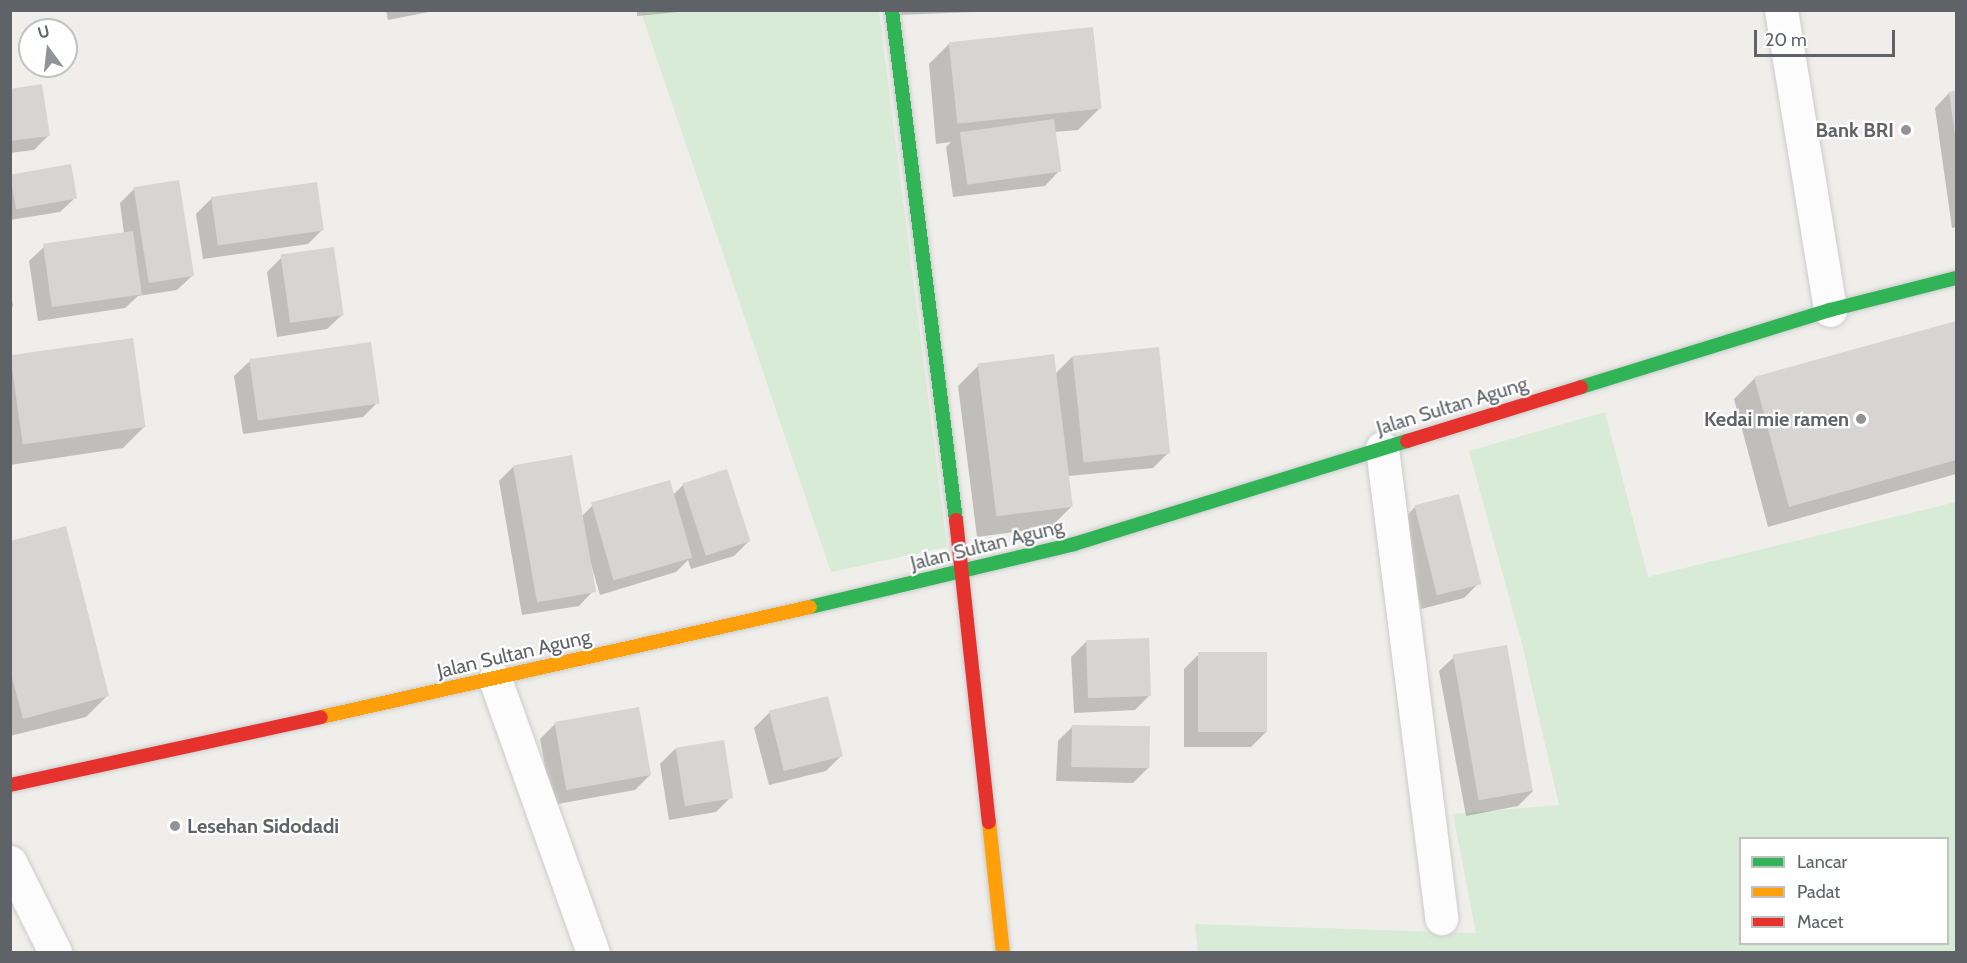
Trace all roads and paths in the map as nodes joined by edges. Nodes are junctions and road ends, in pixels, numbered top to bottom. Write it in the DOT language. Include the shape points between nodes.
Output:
graph roads {
  1 [pos="892,10"];
  2 [pos="1781,10"];
  3 [pos="1956,278"];
  4 [pos="1830,310"];
  5 [pos="1382,448"];
  6 [pos="963,572"];
  7 [pos="495,679"];
  8 [pos="10,785"];
  9 [pos="10,862"];
  10 [pos="1441,918"];
  11 [pos="56,952"];
  12 [pos="592,952"];
  13 [pos="1003,952"];
  1 -- 6 [label="main road"];
  2 -- 4 [label="street"];
  3 -- 4 [label="main road, Jalan Sultan Agung"];
  4 -- 5 [label="main road, Jalan Sultan Agung"];
  5 -- 6 [label="main road, Jalan Sultan Agung" via="1074,544"];
  5 -- 10 [label="street"];
  6 -- 7 [label="main road, Jalan Sultan Agung"];
  6 -- 13 [label="main road"];
  7 -- 8 [label="main road, Jalan Sultan Agung"];
  7 -- 12 [label="street"];
  9 -- 11 [label="street"];
}
